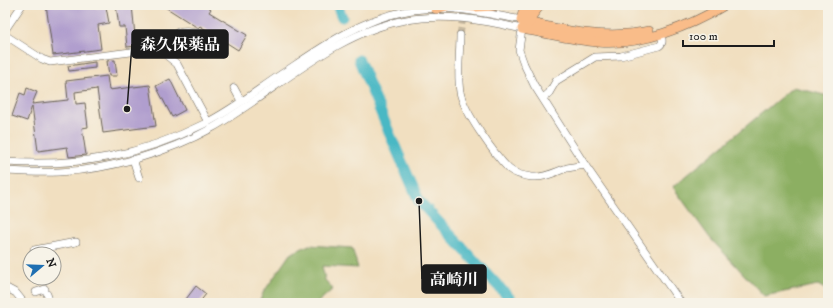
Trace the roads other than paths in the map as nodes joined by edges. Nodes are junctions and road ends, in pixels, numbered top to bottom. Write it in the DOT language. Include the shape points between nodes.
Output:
graph roads {
  1 [pos="22,5"];
  2 [pos="464,5"];
  3 [pos="494,5"];
  4 [pos="528,5"];
  5 [pos="539,5"];
  6 [pos="716,5"];
  7 [pos="725,5"];
  8 [pos="441,6"];
  9 [pos="524,24"];
  10 [pos="5,30"];
  11 [pos="178,32"];
  12 [pos="661,34"];
  13 [pos="5,35"];
  14 [pos="460,35"];
  15 [pos="159,37"];
  16 [pos="208,39"];
  17 [pos="161,52"];
  18 [pos="234,88"];
  19 [pos="543,98"];
  20 [pos="241,101"];
  21 [pos="208,122"];
  22 [pos="134,159"];
  23 [pos="5,162"];
  24 [pos="585,165"];
  25 [pos="5,171"];
  26 [pos="139,178"];
  27 [pos="76,242"];
  28 [pos="55,246"];
  29 [pos="5,287"];
  30 [pos="36,292"];
  31 [pos="24,303"];
  32 [pos="50,303"];
  33 [pos="681,303"];
  1 -- 10 [label="street"];
  2 -- 3 [label="highway"];
  4 -- 9 [label="highway"];
  5 -- 9 [label="highway"];
  6 -- 9 [label="main road" via="690,18 659,28 624,34 591,34"];
  7 -- 12 [label="main road" via="678,29"];
  8 -- 9 [label="street" via="472,10"];
  8 -- 20 [label="street" via="401,12 351,31 314,52"];
  9 -- 12 [label="main road" via="600,43"];
  9 -- 19 [label="street" via="520,45 521,56"];
  9 -- 22 [label="street" via="452,18 407,20 382,26 339,45 211,129 176,146"];
  11 -- 16 [label="street" via="190,31"];
  12 -- 19 [label="street" via="662,41 659,46 621,56 595,57 556,81"];
  13 -- 17 [label="street" via="42,60 50,62 139,51"];
  14 -- 24 [label="street" via="460,92 464,106 510,169 532,177 547,176 567,168"];
  15 -- 17 [label="street"];
  17 -- 21 [label="street" via="177,64"];
  18 -- 20 [label="street"];
  19 -- 24 [label="street"];
  20 -- 21 [label="street"];
  21 -- 23 [label="street" via="172,139 117,156 84,162"];
  22 -- 25 [label="street" via="85,170"];
  22 -- 26 [label="street"];
  24 -- 33 [label="street"];
  27 -- 28 [label="street"];
  29 -- 31 [label="street" via="16,293"];
  30 -- 32 [label="street" via="46,291"];
}
